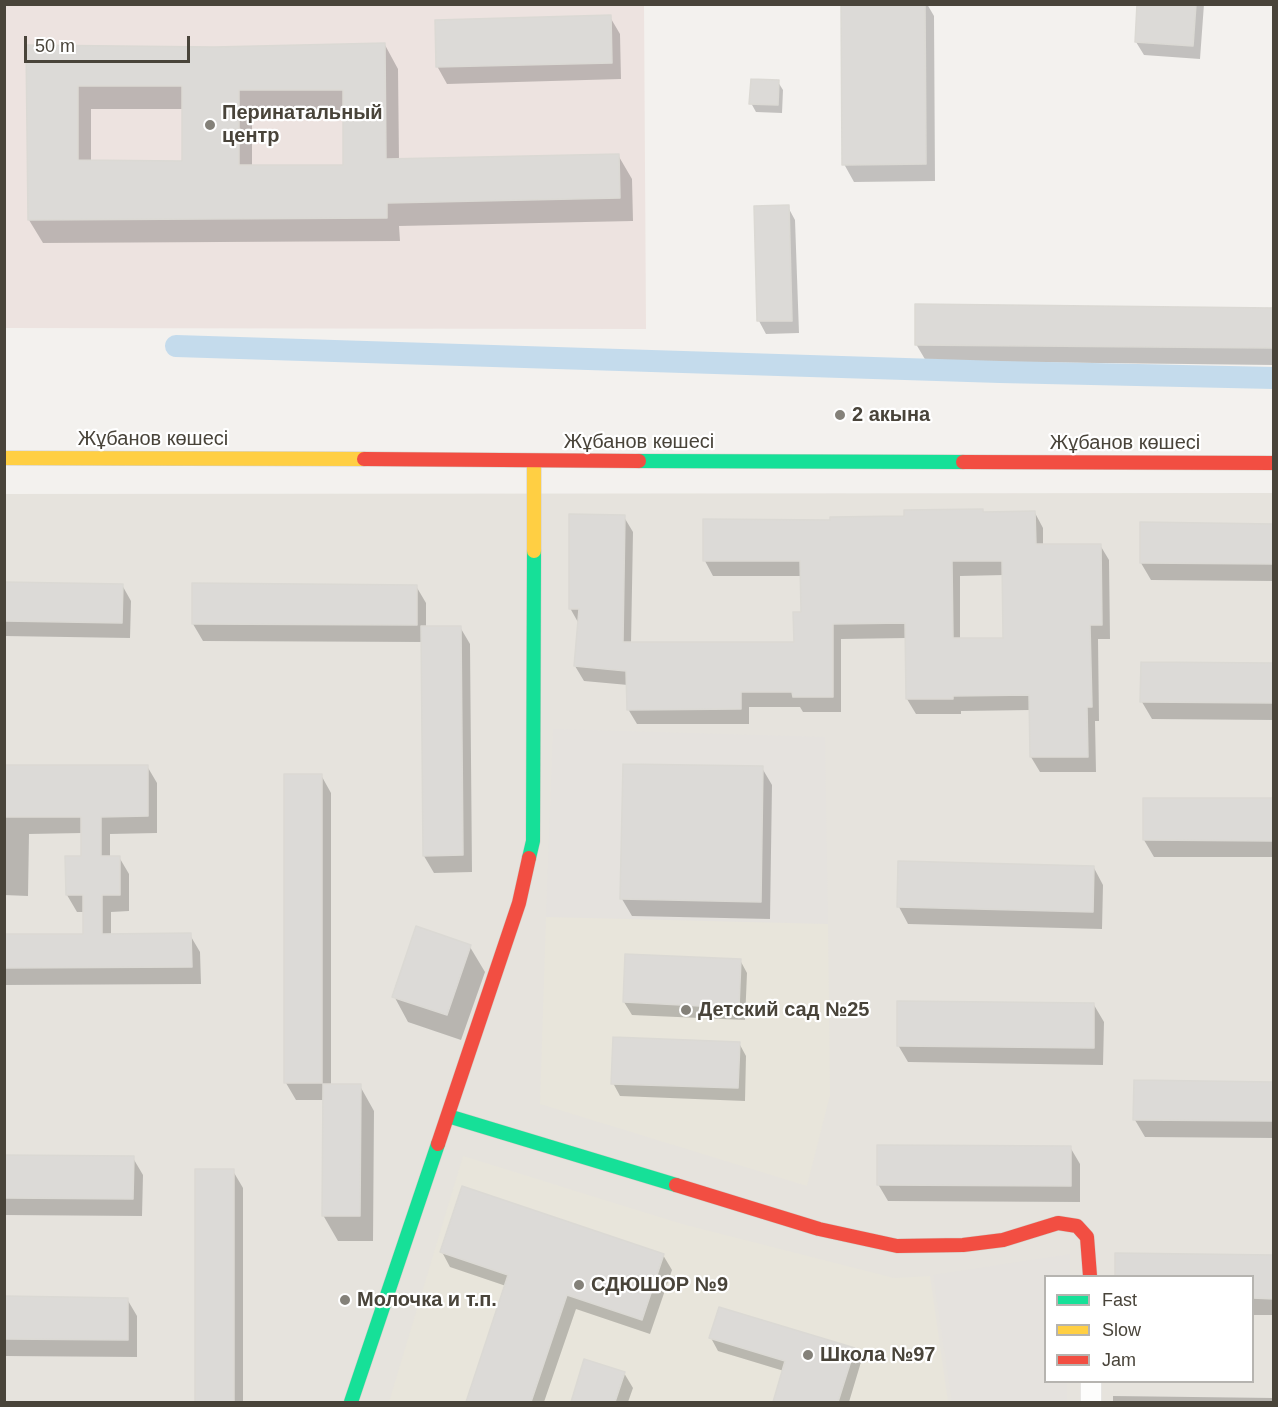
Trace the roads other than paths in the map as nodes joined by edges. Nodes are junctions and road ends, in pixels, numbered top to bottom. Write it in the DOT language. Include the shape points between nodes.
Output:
graph roads {
  1 [pos="4,458"];
  2 [pos="534,461"];
  3 [pos="1274,463"];
  4 [pos="448,1116"];
  5 [pos="1090,1275"];
  6 [pos="1091,1383"];
  7 [pos="351,1402"];
  8 [pos="1091,1402"];
  1 -- 2 [label="street, Жұбанов көшесі"];
  2 -- 3 [label="street, Жұбанов көшесі"];
  2 -- 4 [label="street" via="533,842 519,903"];
  4 -- 5 [label="street" via="819,1229 897,1246 963,1245 1003,1240 1058,1223 1077,1226 1087,1237"];
  4 -- 7 [label="street"];
  6 -- 8 [label="street"];
}
